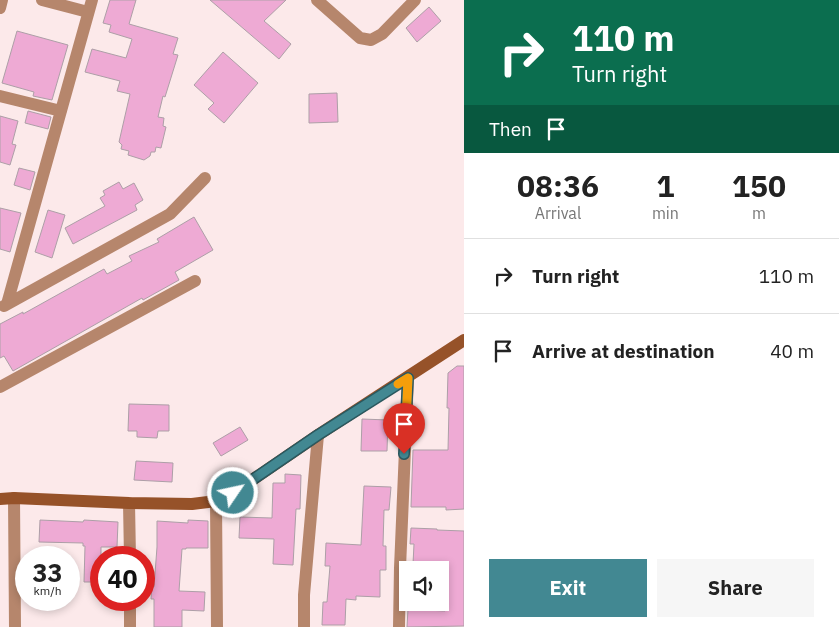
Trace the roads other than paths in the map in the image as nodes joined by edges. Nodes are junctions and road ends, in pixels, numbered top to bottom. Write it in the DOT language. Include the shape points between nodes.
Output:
graph roads {
  1 [pos="2,0"];
  2 [pos="42,0"];
  3 [pos="317,0"];
  4 [pos="415,0"];
  5 [pos="90,6"];
  6 [pos="0,8"];
  7 [pos="0,96"];
  8 [pos="61,111"];
  9 [pos="205,178"];
  10 [pos="195,281"];
  11 [pos="3,307"];
  12 [pos="464,340"];
  13 [pos="408,378"];
  14 [pos="0,387"];
  15 [pos="318,435"];
  16 [pos="14,498"];
  17 [pos="0,499"];
  18 [pos="216,501"];
  19 [pos="130,503"];
  20 [pos="130,546"];
  21 [pos="130,611"];
  22 [pos="15,627"];
  23 [pos="130,627"];
  24 [pos="217,627"];
  25 [pos="304,627"];
  26 [pos="399,627"];
  1 -- 6 [label="street"];
  2 -- 5 [label="street"];
  3 -- 4 [label="street" via="360,38 372,40"];
  5 -- 8 [label="street"];
  7 -- 8 [label="street"];
  8 -- 11 [label="street"];
  9 -- 11 [label="street" via="170,214"];
  10 -- 14 [label="street"];
  12 -- 13 [label="street"];
  13 -- 15 [label="street"];
  13 -- 26 [label="street"];
  15 -- 18 [label="street" via="233,493"];
  15 -- 25 [label="street"];
  16 -- 17 [label="street"];
  16 -- 19 [label="street"];
  16 -- 22 [label="street"];
  18 -- 19 [label="street"];
  18 -- 24 [label="street"];
  19 -- 20 [label="street"];
  21 -- 23 [label="street"];
}
